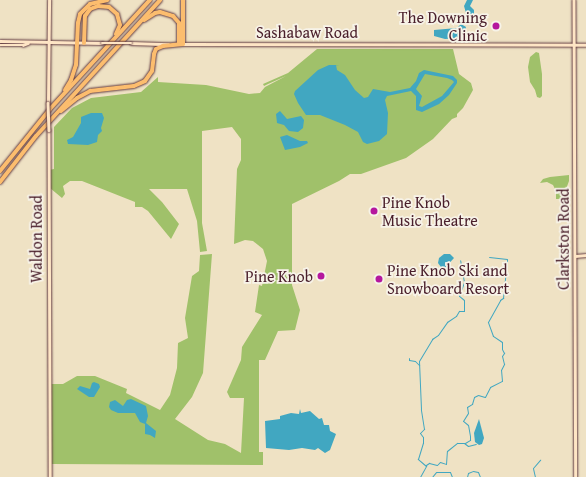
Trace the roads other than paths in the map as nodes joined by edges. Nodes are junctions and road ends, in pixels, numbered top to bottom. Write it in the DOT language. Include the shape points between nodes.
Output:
graph roads {
  1 [pos="49,0"];
  2 [pos="108,0"];
  3 [pos="150,0"];
  4 [pos="160,0"];
  5 [pos="183,0"];
  6 [pos="574,0"];
  7 [pos="136,26"];
  8 [pos="113,40"];
  9 [pos="0,41"];
  10 [pos="14,41"];
  11 [pos="29,42"];
  12 [pos="49,42"];
  13 [pos="77,43"];
  14 [pos="84,44"];
  15 [pos="181,44"];
  16 [pos="0,45"];
  17 [pos="15,45"];
  18 [pos="574,45"];
  19 [pos="586,45"];
  20 [pos="51,108"];
  21 [pos="53,118"];
  22 [pos="0,170"];
  23 [pos="0,182"];
  24 [pos="575,256"];
  25 [pos="586,256"];
  26 [pos="50,477"];
  27 [pos="576,477"];
  1 -- 12 [label="main road, Waldon Road"];
  2 -- 13 [label="highway" via="90,4 82,11 78,23"];
  3 -- 8 [label="highway"];
  4 -- 7 [label="highway"];
  5 -- 15 [label="highway"];
  6 -- 18 [label="main road, Clarkston Road"];
  7 -- 15 [label="highway" via="155,13 169,13 179,23"];
  7 -- 21 [label="highway"];
  8 -- 14 [label="highway" via="119,28 119,17 111,8 98,6 90,9 85,16"];
  8 -- 20 [label="highway"];
  9 -- 10 [label="main road, Sashabaw Road"];
  10 -- 11 [label="main road, Sashabaw Road"];
  10 -- 17 [label="main road"];
  11 -- 12 [label="main road, Sashabaw Road"];
  11 -- 17 [label="main road, Sashabaw Road"];
  12 -- 13 [label="main road, Sashabaw Road"];
  12 -- 26 [label="main road, Waldon Road, bridge"];
  13 -- 14 [label="main road, Sashabaw Road"];
  13 -- 20 [label="highway" via="77,61 72,78"];
  14 -- 15 [label="main road, Sashabaw Road, bridge"];
  15 -- 18 [label="main road, Sashabaw Road"];
  15 -- 21 [label="highway" via="156,49 151,73 142,84 90,91 77,98"];
  16 -- 17 [label="main road, Sashabaw Road"];
  18 -- 19 [label="main road, Sashabaw Road"];
  18 -- 24 [label="main road, Clarkston Road"];
  20 -- 22 [label="highway"];
  21 -- 23 [label="highway"];
  24 -- 25 [label="main road"];
  24 -- 27 [label="main road, Clarkston Road"];
}
